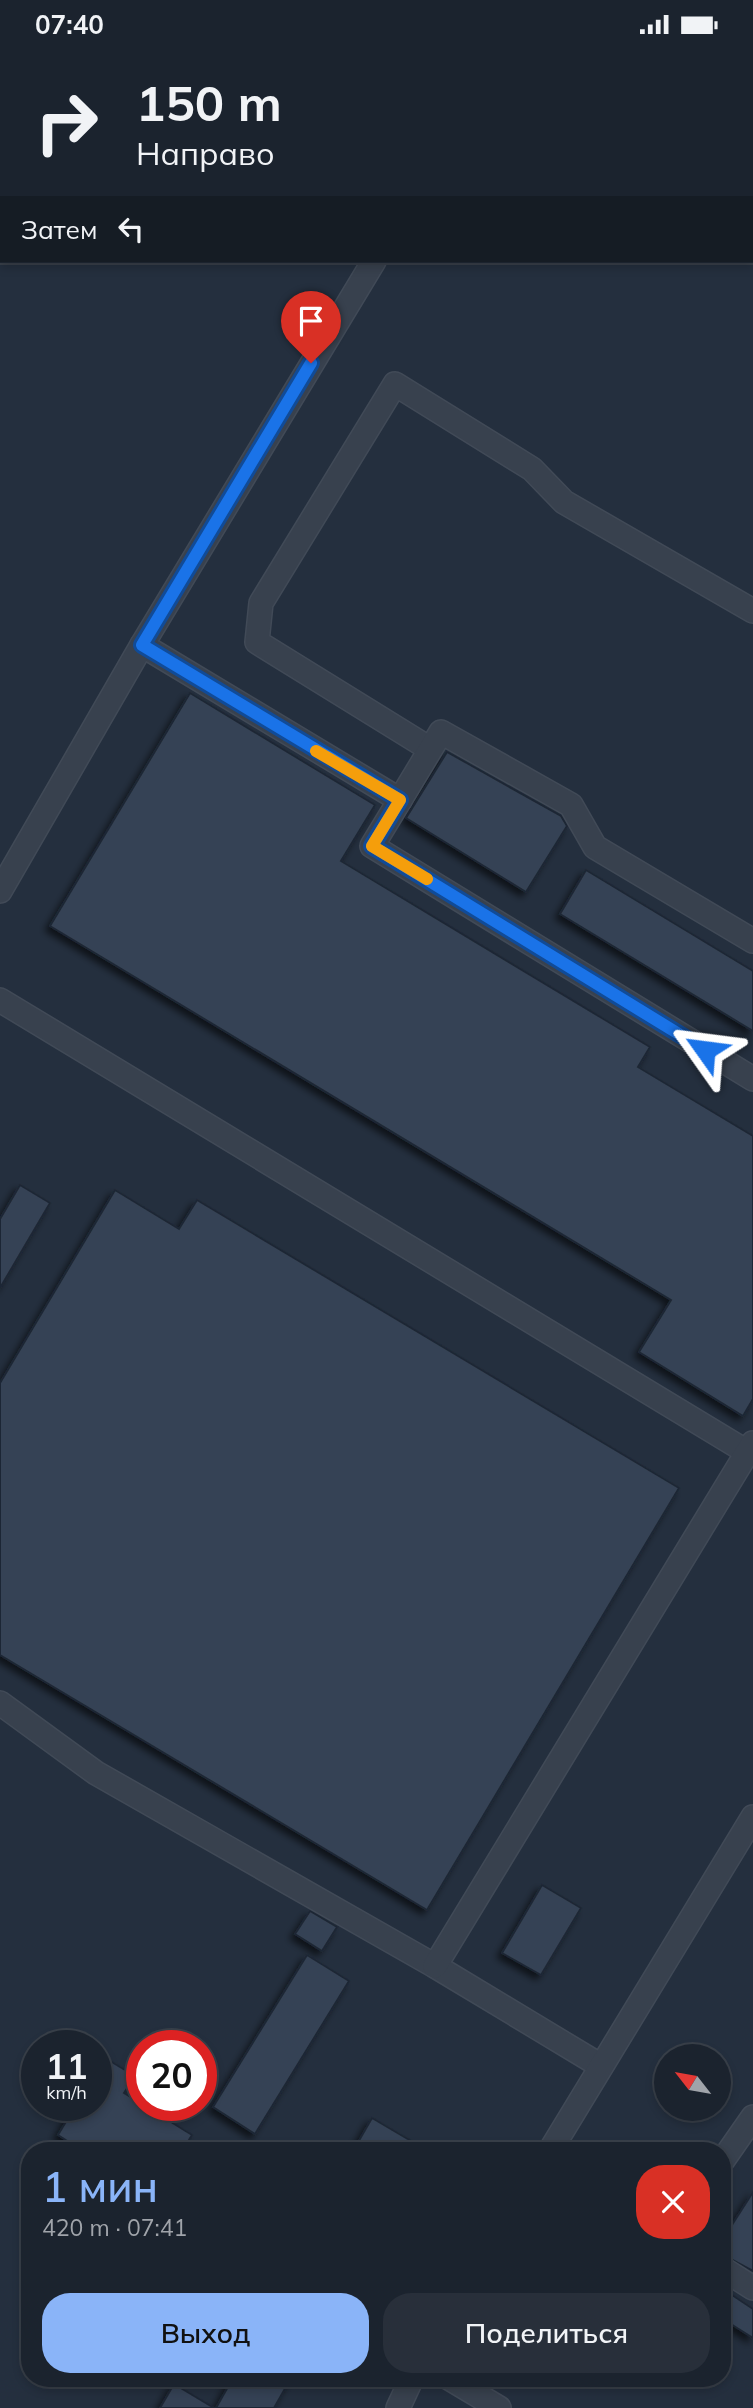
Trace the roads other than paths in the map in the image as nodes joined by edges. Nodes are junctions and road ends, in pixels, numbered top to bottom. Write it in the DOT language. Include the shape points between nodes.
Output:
graph roads {
  1 [pos="373,263"];
  2 [pos="753,611"];
  3 [pos="142,645"];
  4 [pos="430,749"];
  5 [pos="400,800"];
  6 [pos="0,891"];
  7 [pos="753,941"];
  8 [pos="0,1000"];
  9 [pos="753,1079"];
  10 [pos="750,1448"];
  11 [pos="0,1703"];
  12 [pos="753,1817"];
  13 [pos="435,1966"];
  14 [pos="601,2066"];
  15 [pos="753,2117"];
  16 [pos="555,2142"];
  17 [pos="731,2149"];
  18 [pos="731,2274"];
  19 [pos="753,2288"];
  20 [pos="408,2387"];
  21 [pos="464,2387"];
  22 [pos="398,2408"];
  23 [pos="499,2408"];
  1 -- 3 [label="street"];
  2 -- 4 [label="street" via="564,502 532,470 395,384 261,603 257,642"];
  3 -- 5 [label="street"];
  3 -- 6 [label="street"];
  4 -- 5 [label="street"];
  4 -- 7 [label="street" via="441,732 571,805 595,847"];
  5 -- 9 [label="street" via="372,846"];
  8 -- 10 [label="street"];
  10 -- 13 [label="street"];
  11 -- 13 [label="street" via="96,1773"];
  12 -- 14 [label="street"];
  13 -- 14 [label="street"];
  14 -- 16 [label="street"];
  15 -- 17 [label="street"];
  18 -- 19 [label="street"];
  20 -- 22 [label="street"];
  21 -- 23 [label="street"];
}
